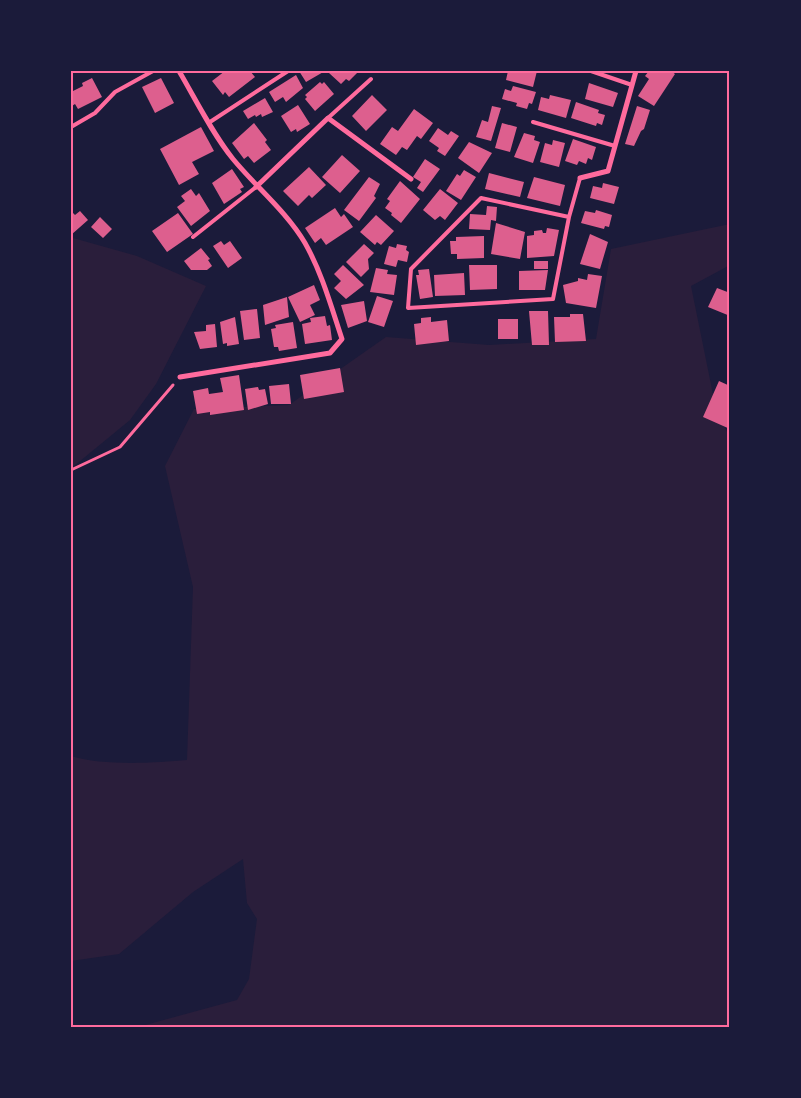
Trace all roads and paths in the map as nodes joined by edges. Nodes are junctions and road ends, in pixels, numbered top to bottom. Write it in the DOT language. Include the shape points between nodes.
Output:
graph roads {
  1 [pos="153,71"];
  2 [pos="179,71"];
  3 [pos="288,71"];
  4 [pos="591,71"];
  5 [pos="636,71"];
  6 [pos="371,80"];
  7 [pos="632,85"];
  8 [pos="328,118"];
  9 [pos="210,122"];
  10 [pos="533,122"];
  11 [pos="71,127"];
  12 [pos="615,146"];
  13 [pos="580,178"];
  14 [pos="411,179"];
  15 [pos="256,187"];
  16 [pos="569,217"];
  17 [pos="194,237"];
  18 [pos="180,377"];
  19 [pos="71,470"];
  1 -- 11 [label="lane" via="115,92 95,113"];
  2 -- 9 [label="street"];
  3 -- 9 [label="lane"];
  4 -- 7 [label="lane"];
  5 -- 7 [label="street"];
  6 -- 8 [label="lane"];
  7 -- 12 [label="street"];
  8 -- 14 [label="street"];
  8 -- 15 [label="street"];
  9 -- 15 [label="street"];
  10 -- 12 [label="lane"];
  12 -- 13 [label="street" via="608,171"];
  13 -- 16 [label="lane"];
  15 -- 17 [label="lane"];
  15 -- 18 [label="street" via="286,215 304,242 321,276 342,339 330,353"];
  16 -- 16 [label="lane" via="553,299 408,308 411,269 481,198"];
  18 -- 19 [label="path" via="120,447"];
}
